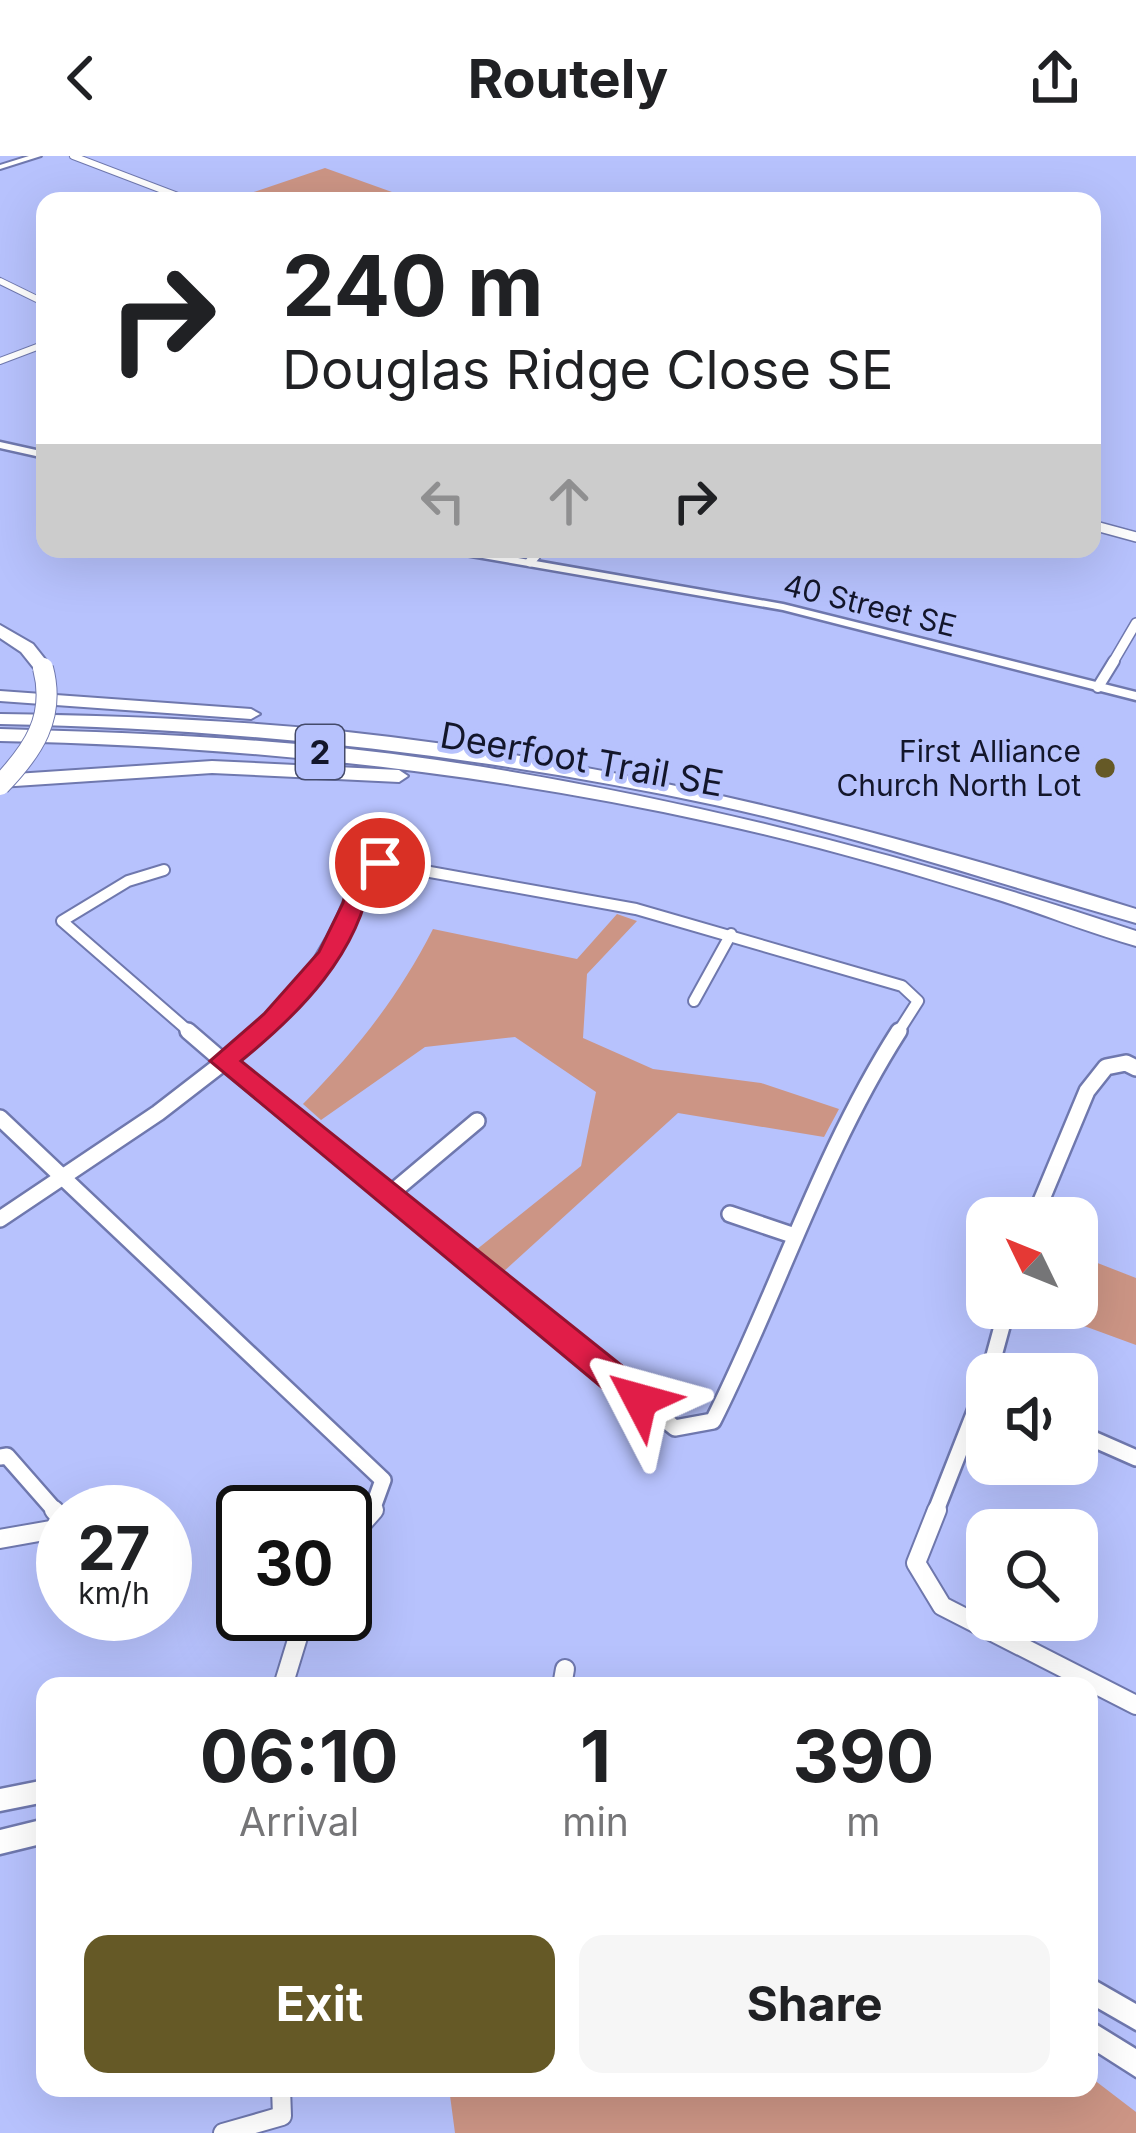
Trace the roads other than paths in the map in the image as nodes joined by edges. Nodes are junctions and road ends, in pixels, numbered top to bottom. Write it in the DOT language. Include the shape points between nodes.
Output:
graph roads {
  1 [pos="18,156"];
  2 [pos="73,156"];
  3 [pos="90,156"];
  4 [pos="37,157"];
  5 [pos="0,164"];
  6 [pos="109,168"];
  7 [pos="169,192"];
  8 [pos="0,281"];
  9 [pos="36,299"];
  10 [pos="36,347"];
  11 [pos="0,361"];
  12 [pos="0,445"];
  13 [pos="36,453"];
  14 [pos="1101,528"];
  15 [pos="1136,538"];
  16 [pos="505,558"];
  17 [pos="533,558"];
  18 [pos="530,562"];
  19 [pos="1136,623"];
  20 [pos="0,630"];
  21 [pos="1098,687"];
  22 [pos="0,696"];
  23 [pos="1136,696"];
  24 [pos="0,718"];
  25 [pos="0,735"];
  26 [pos="555,765"];
  27 [pos="0,783"];
  28 [pos="638,800"];
  29 [pos="857,831"];
  30 [pos="164,870"];
  31 [pos="1136,900"];
  32 [pos="1136,916"];
  33 [pos="731,934"];
  34 [pos="1136,939"];
  35 [pos="694,1001"];
  36 [pos="223,1061"];
  37 [pos="1136,1068"];
  38 [pos="0,1118"];
  39 [pos="477,1121"];
  40 [pos="64,1176"];
  41 [pos="389,1195"];
  42 [pos="1043,1197"];
  43 [pos="730,1214"];
  44 [pos="0,1219"];
  45 [pos="795,1236"];
  46 [pos="966,1438"];
  47 [pos="1098,1441"];
  48 [pos="0,1457"];
  49 [pos="1136,1458"];
  50 [pos="372,1511"];
  51 [pos="0,1539"];
  52 [pos="297,1641"];
  53 [pos="286,1677"];
  54 [pos="1081,1677"];
  55 [pos="1098,1686"];
  56 [pos="1136,1705"];
  57 [pos="36,1793"];
  58 [pos="0,1801"];
  59 [pos="36,1834"];
  60 [pos="0,1841"];
  61 [pos="1098,1995"];
  62 [pos="1136,2018"];
  63 [pos="1098,2038"];
  64 [pos="1136,2063"];
  65 [pos="281,2097"];
  66 [pos="223,2133"];
  1 -- 5 [label="main road"];
  2 -- 6 [label="street"];
  3 -- 6 [label="street"];
  4 -- 5 [label="main road"];
  6 -- 7 [label="street"];
  8 -- 9 [label="street"];
  10 -- 11 [label="street"];
  12 -- 13 [label="street"];
  14 -- 15 [label="street"];
  16 -- 18 [label="street, 40 Street SE"];
  17 -- 18 [label="street"];
  18 -- 21 [label="street, 40 Street SE" via="784,607"];
  19 -- 21 [label="street"];
  20 -- 27 [label="highway, bridge" via="43,668 50,695 47,719"];
  21 -- 23 [label="street, 40 Street SE"];
  22 -- 26 [label="highway" via="223,710 437,737"];
  24 -- 26 [label="highway, Deerfoot Trail SE / 2" via="266,729"];
  25 -- 28 [label="highway, Deerfoot Trail SE / 2" via="339,753"];
  26 -- 29 [label="highway, Deerfoot Trail SE / 2"];
  27 -- 28 [label="highway" via="137,768 262,767"];
  28 -- 34 [label="highway, Deerfoot Trail SE / 2" via="930,871"];
  29 -- 31 [label="highway" via="1041,870"];
  29 -- 32 [label="highway, Deerfoot Trail SE / 2"];
  30 -- 36 [label="street" via="128,881 62,921"];
  33 -- 35 [label="street"];
  33 -- 36 [label="street" via="571,894 380,863 360,872 355,903 328,957 273,1021"];
  33 -- 45 [label="street" via="902,986 918,1001 862,1089"];
  36 -- 40 [label="street"];
  36 -- 41 [label="street"];
  37 -- 42 [label="street" via="1106,1067 1087,1091"];
  38 -- 40 [label="street"];
  39 -- 41 [label="street"];
  40 -- 44 [label="street"];
  40 -- 50 [label="street" via="383,1480"];
  41 -- 45 [label="street" via="674,1428 713,1421"];
  43 -- 45 [label="street"];
  46 -- 54 [label="street" via="916,1563 942,1606"];
  47 -- 49 [label="street"];
  48 -- 51 [label="street" via="60,1516 56,1529"];
  52 -- 53 [label="street"];
  55 -- 56 [label="street"];
  57 -- 58 [label="street"];
  59 -- 60 [label="street"];
  61 -- 62 [label="street"];
  63 -- 64 [label="street"];
  65 -- 66 [label="street" via="282,2116"];
}
